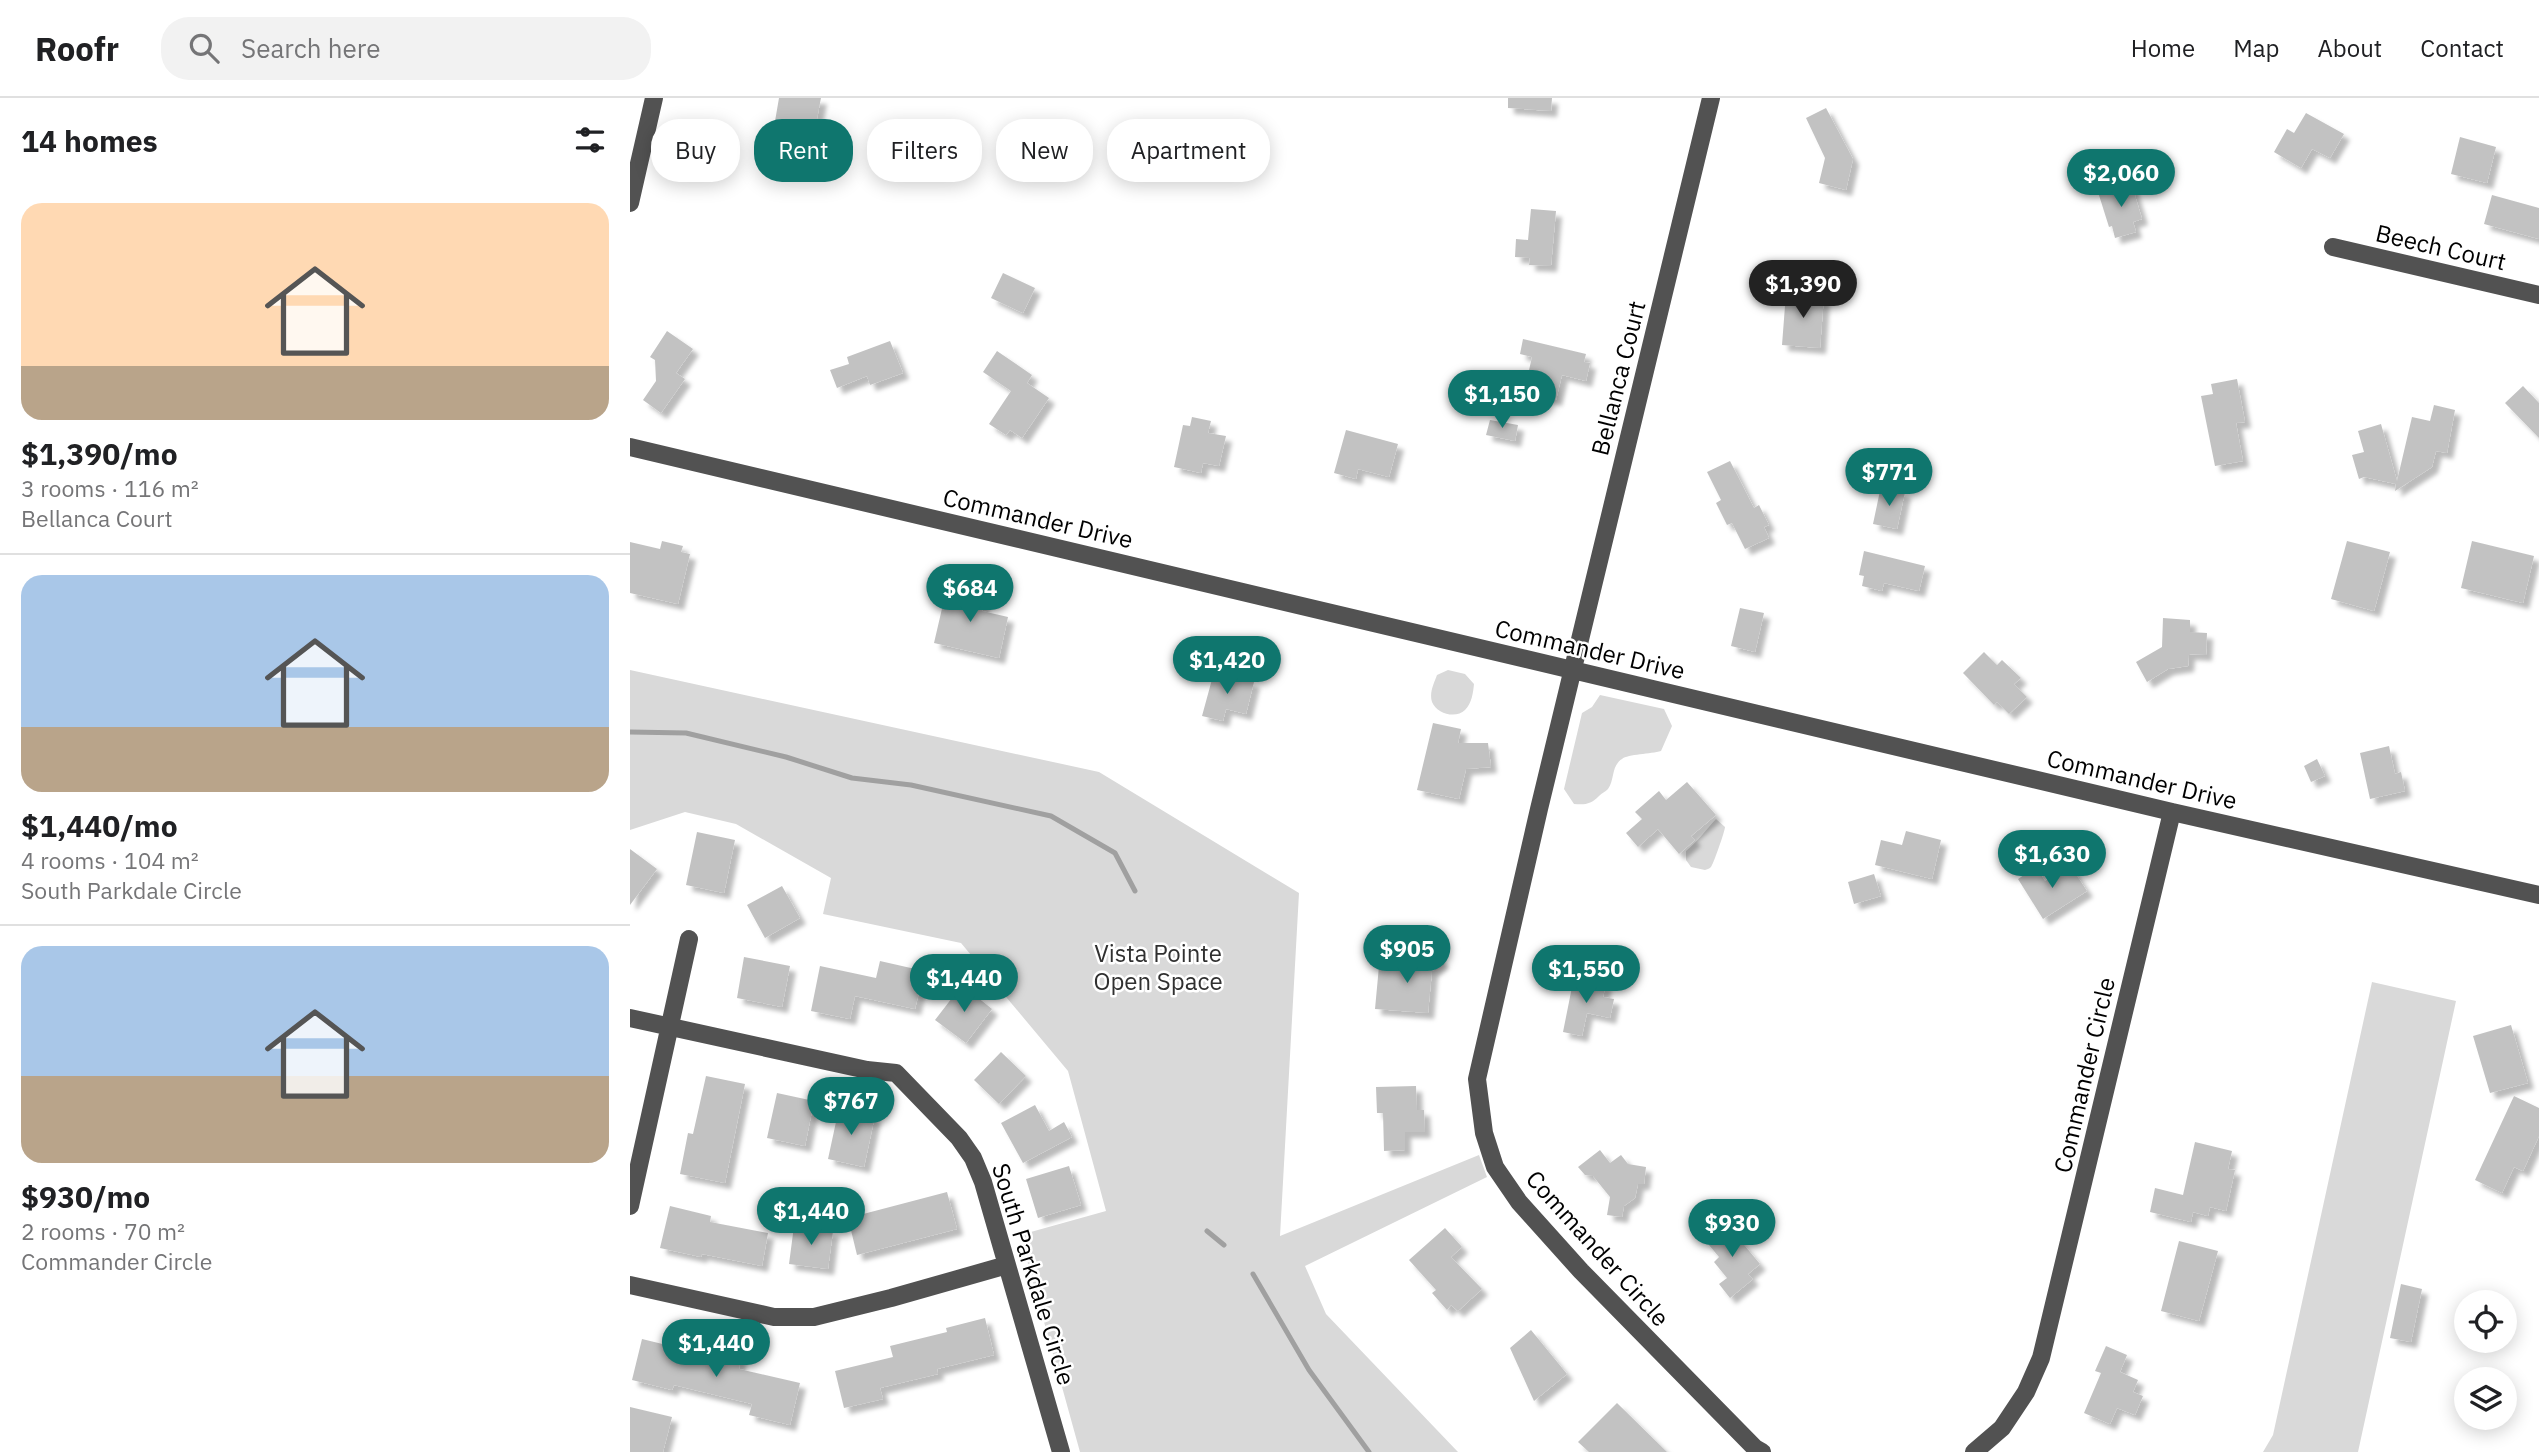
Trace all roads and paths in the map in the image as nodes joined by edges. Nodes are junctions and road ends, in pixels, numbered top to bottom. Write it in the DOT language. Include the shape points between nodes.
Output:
graph roads {
  1 [pos="654,98"];
  2 [pos="1711,98"];
  3 [pos="630,203"];
  4 [pos="2333,247"];
  5 [pos="2539,295"];
  6 [pos="630,447"];
  7 [pos="1572,670"];
  8 [pos="2172,812"];
  9 [pos="2539,895"];
  10 [pos="689,939"];
  11 [pos="630,1018"];
  12 [pos="669,1027"];
  13 [pos="630,1206"];
  14 [pos="1007,1265"];
  15 [pos="630,1285"];
  16 [pos="1061,1452"];
  17 [pos="1762,1452"];
  18 [pos="1974,1452"];
  1 -- 3 [label="street"];
  2 -- 7 [label="street, Bellanca Court"];
  4 -- 5 [label="street, Beech Court"];
  6 -- 7 [label="street, Commander Drive"];
  7 -- 8 [label="street, Commander Drive"];
  7 -- 17 [label="street, Commander Circle" via="1477,1079 1484,1133 1495,1167 1522,1207"];
  8 -- 9 [label="street, Commander Drive"];
  8 -- 18 [label="street, Commander Circle" via="2042,1358 2002,1428"];
  10 -- 12 [label="street"];
  11 -- 12 [label="street, South Parkdale Circle"];
  12 -- 13 [label="street"];
  12 -- 14 [label="street, South Parkdale Circle" via="896,1073 973,1158"];
  14 -- 15 [label="street" via="814,1318 774,1317"];
  14 -- 16 [label="street, South Parkdale Circle"];
}
